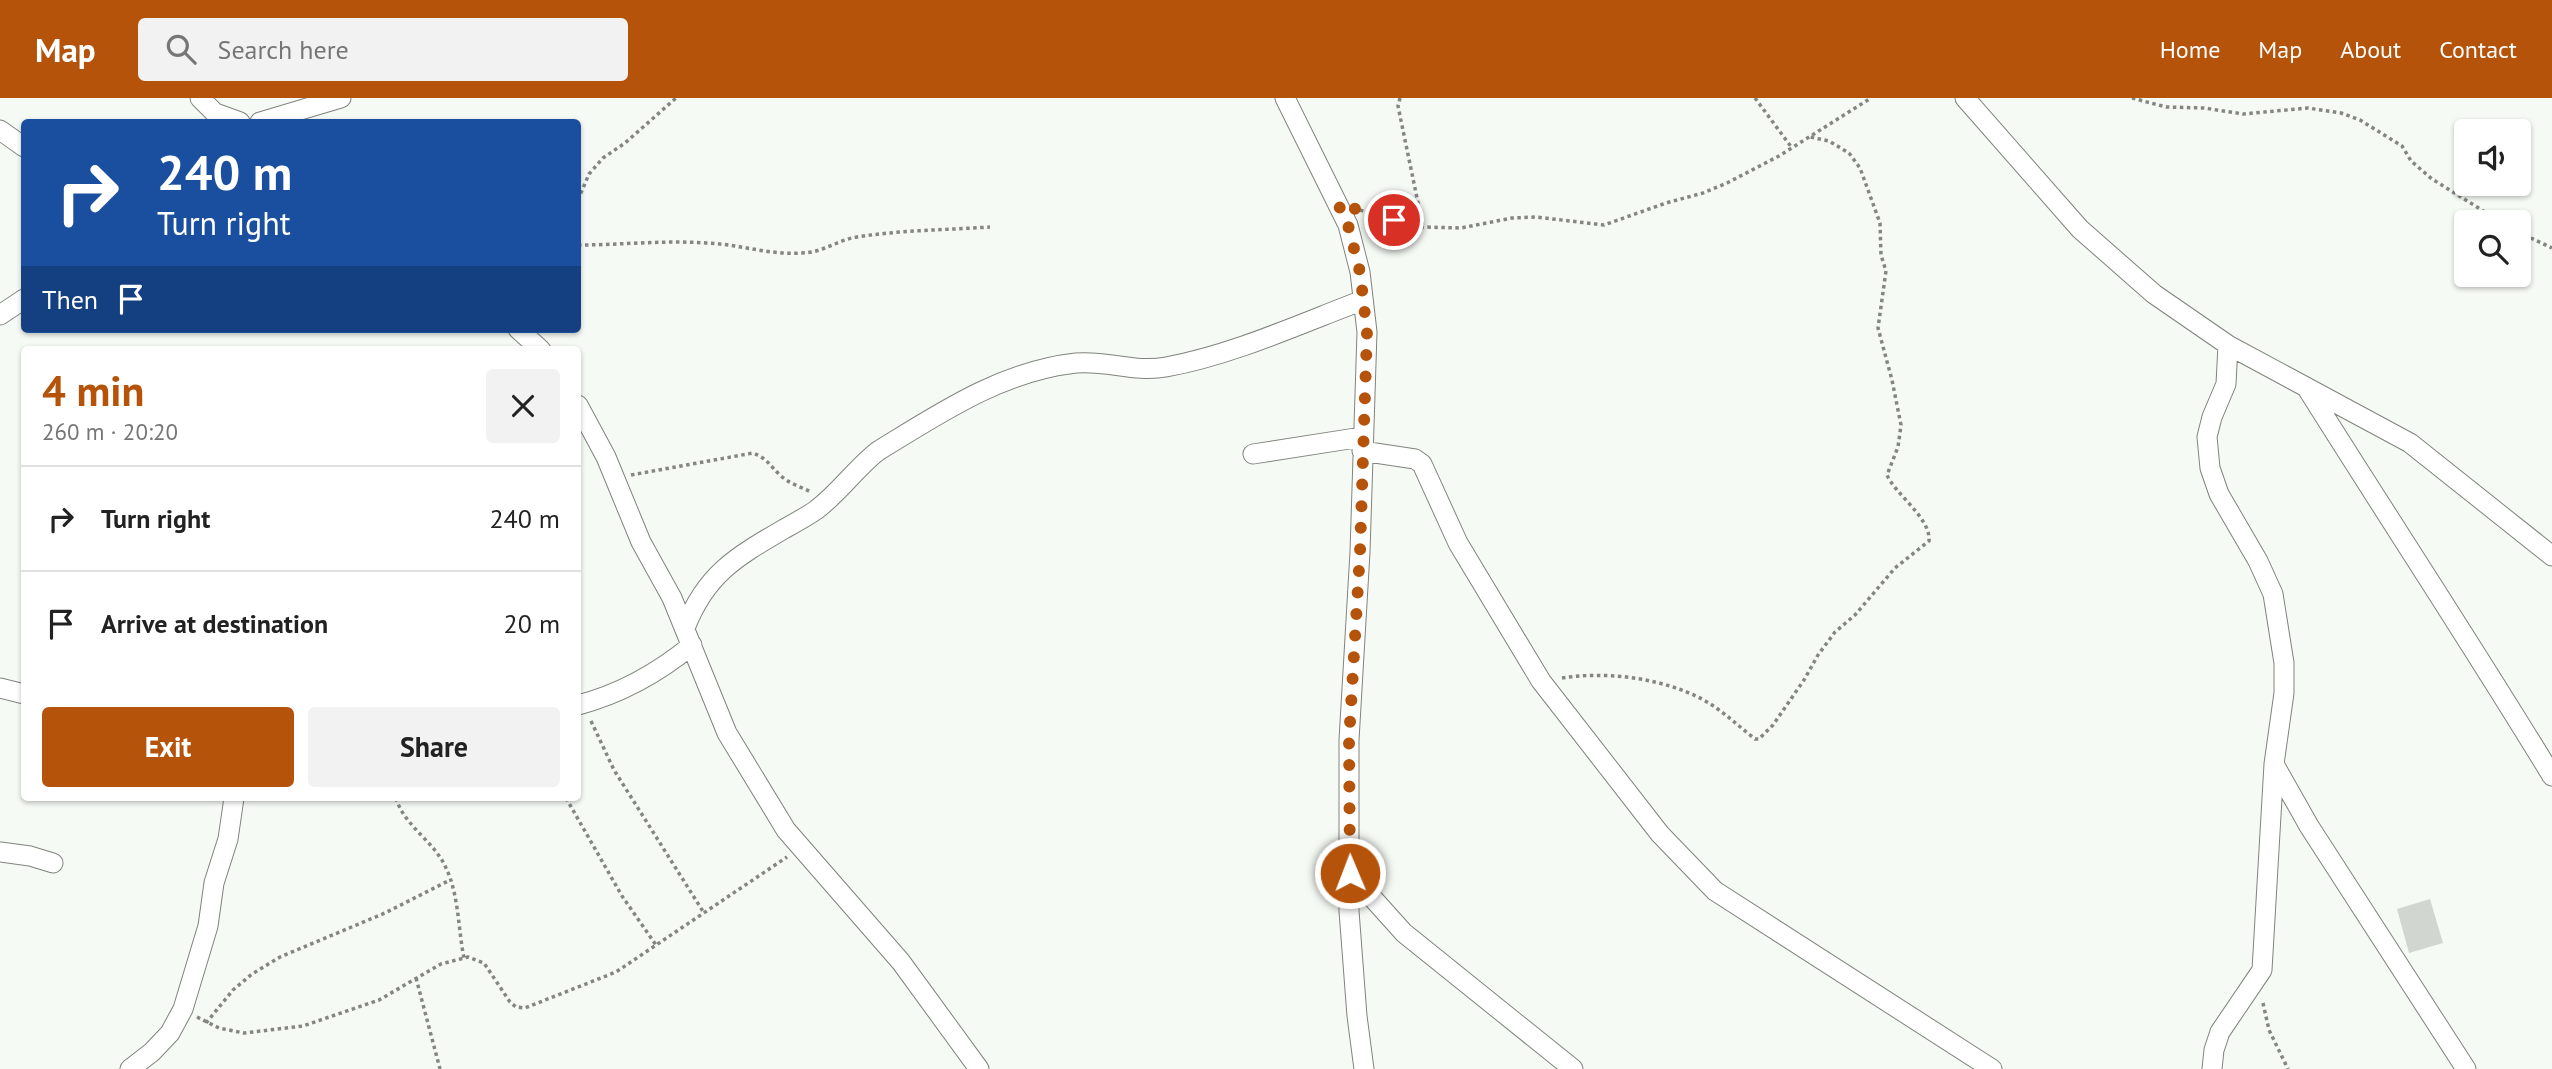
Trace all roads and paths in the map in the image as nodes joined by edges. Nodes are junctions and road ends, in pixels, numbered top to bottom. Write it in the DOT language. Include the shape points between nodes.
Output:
graph roads {
  1 [pos="200,98"];
  2 [pos="341,98"];
  3 [pos="676,98"];
  4 [pos="1285,98"];
  5 [pos="1400,98"];
  6 [pos="1755,98"];
  7 [pos="1871,98"];
  8 [pos="1965,98"];
  9 [pos="2132,98"];
  10 [pos="232,119"];
  11 [pos="274,119"];
  12 [pos="0,130"];
  13 [pos="1810,138"];
  14 [pos="21,145"];
  15 [pos="1793,148"];
  16 [pos="581,193"];
  17 [pos="1338,204"];
  18 [pos="2482,210"];
  19 [pos="990,227"];
  20 [pos="1423,227"];
  21 [pos="2531,238"];
  22 [pos="581,245"];
  23 [pos="2552,248"];
  24 [pos="1363,300"];
  25 [pos="21,301"];
  26 [pos="0,315"];
  27 [pos="522,333"];
  28 [pos="2228,345"];
  29 [pos="536,346"];
  30 [pos="2308,390"];
  31 [pos="581,411"];
  32 [pos="1362,444"];
  33 [pos="1254,454"];
  34 [pos="616,480"];
  35 [pos="829,498"];
  36 [pos="2552,556"];
  37 [pos="688,637"];
  38 [pos="1541,681"];
  39 [pos="0,688"];
  40 [pos="21,693"];
  41 [pos="581,704"];
  42 [pos="581,706"];
  43 [pos="2274,764"];
  44 [pos="2552,776"];
  45 [pos="234,801"];
  46 [pos="398,801"];
  47 [pos="568,801"];
  48 [pos="802,848"];
  49 [pos="0,852"];
  50 [pos="53,863"];
  51 [pos="1350,873"];
  52 [pos="450,880"];
  53 [pos="704,913"];
  54 [pos="656,945"];
  55 [pos="464,958"];
  56 [pos="2262,970"];
  57 [pos="416,978"];
  58 [pos="183,1009"];
  59 [pos="206,1023"];
  60 [pos="131,1069"];
  61 [pos="440,1069"];
  62 [pos="979,1069"];
  63 [pos="1364,1069"];
  64 [pos="1573,1069"];
  65 [pos="1993,1069"];
  66 [pos="2212,1069"];
  67 [pos="2288,1069"];
  68 [pos="2466,1069"];
  1 -- 10 [label="street" via="215,113"];
  2 -- 11 [label="street"];
  3 -- 16 [label="path" via="603,158"];
  4 -- 17 [label="street"];
  5 -- 20 [label="path"];
  6 -- 15 [label="path"];
  7 -- 13 [label="path"];
  8 -- 28 [label="street" via="2080,229 2154,294"];
  9 -- 18 [label="path" via="2166,107 2243,114 2308,108 2341,113 2402,146 2432,179"];
  12 -- 14 [label="street"];
  13 -- 15 [label="path"];
  13 -- 38 [label="path" via="1829,141 1849,153 1860,168 1880,223 1886,271 1878,328 1900,425 1898,447 1887,475 1927,530 1929,541 1895,568 1835,632 1759,739 1701,699 1641,679 1602,675"];
  15 -- 20 [label="path" via="1703,193 1604,225 1536,216 1461,228"];
  17 -- 20 [label="path"];
  17 -- 24 [label="street" via="1348,225"];
  19 -- 22 [label="path" via="853,237 799,254 708,243"];
  21 -- 23 [label="path"];
  24 -- 32 [label="street" via="1367,332"];
  24 -- 35 [label="street" via="1260,340 1166,367 1080,363 1000,382 878,451"];
  25 -- 26 [label="street"];
  27 -- 29 [label="street"];
  28 -- 30 [label="street"];
  28 -- 43 [label="street" via="2226,384 2212,417 2208,452 2220,494 2273,594 2284,663"];
  30 -- 36 [label="street" via="2410,443"];
  30 -- 44 [label="street"];
  31 -- 34 [label="street"];
  32 -- 33 [label="street"];
  32 -- 38 [label="street" via="1422,464 1458,542"];
  32 -- 51 [label="street" via="1349,740"];
  34 -- 35 [label="path" via="753,453 790,482"];
  34 -- 37 [label="street"];
  35 -- 37 [label="street" via="716,574 700,595"];
  37 -- 41 [label="street" via="667,665 601,699"];
  37 -- 48 [label="street" via="727,733 786,830"];
  38 -- 65 [label="street" via="1660,834 1715,891"];
  39 -- 40 [label="street"];
  42 -- 53 [label="path" via="614,770"];
  43 -- 56 [label="street"];
  43 -- 68 [label="street"];
  45 -- 58 [label="street" via="208,926"];
  46 -- 52 [label="path" via="446,867"];
  47 -- 54 [label="path"];
  48 -- 53 [label="path"];
  48 -- 62 [label="street" via="901,962"];
  49 -- 50 [label="street"];
  51 -- 63 [label="street" via="1354,981"];
  51 -- 64 [label="street" via="1404,933"];
  52 -- 55 [label="path"];
  52 -- 59 [label="path" via="280,957 233,990"];
  53 -- 54 [label="path"];
  54 -- 55 [label="path" via="616,972 525,1008 510,1002 484,963"];
  55 -- 57 [label="path" via="440,964"];
  56 -- 66 [label="street" via="2220,1032"];
  56 -- 67 [label="path" via="2265,1017"];
  57 -- 59 [label="path" via="379,1000 303,1026 244,1033"];
  57 -- 61 [label="path"];
  58 -- 59 [label="path"];
  58 -- 60 [label="street" via="170,1032"];
}
